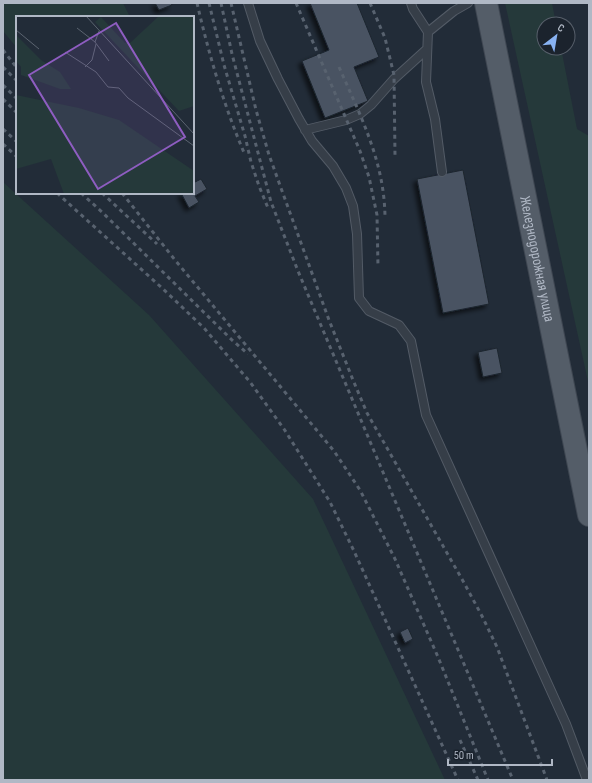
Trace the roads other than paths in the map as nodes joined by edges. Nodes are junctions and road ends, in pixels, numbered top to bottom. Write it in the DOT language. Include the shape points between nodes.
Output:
graph roads {
  1 [pos="248,3"];
  2 [pos="411,3"];
  3 [pos="468,3"];
  4 [pos="486,3"];
  5 [pos="428,32"];
  6 [pos="428,49"];
  7 [pos="306,130"];
  8 [pos="442,172"];
  9 [pos="589,515"];
  10 [pos="587,780"];
  1 -- 7 [label="lane" via="260,41"];
  2 -- 5 [label="lane"];
  3 -- 5 [label="lane"];
  4 -- 9 [label="main road, Железнодорожная улица"];
  5 -- 6 [label="lane"];
  6 -- 7 [label="lane" via="360,114"];
  6 -- 8 [label="lane" via="426,82 435,119"];
  7 -- 10 [label="lane" via="333,166 353,206 357,234 359,298 369,311 399,326 411,341 426,415 566,724"];
}
